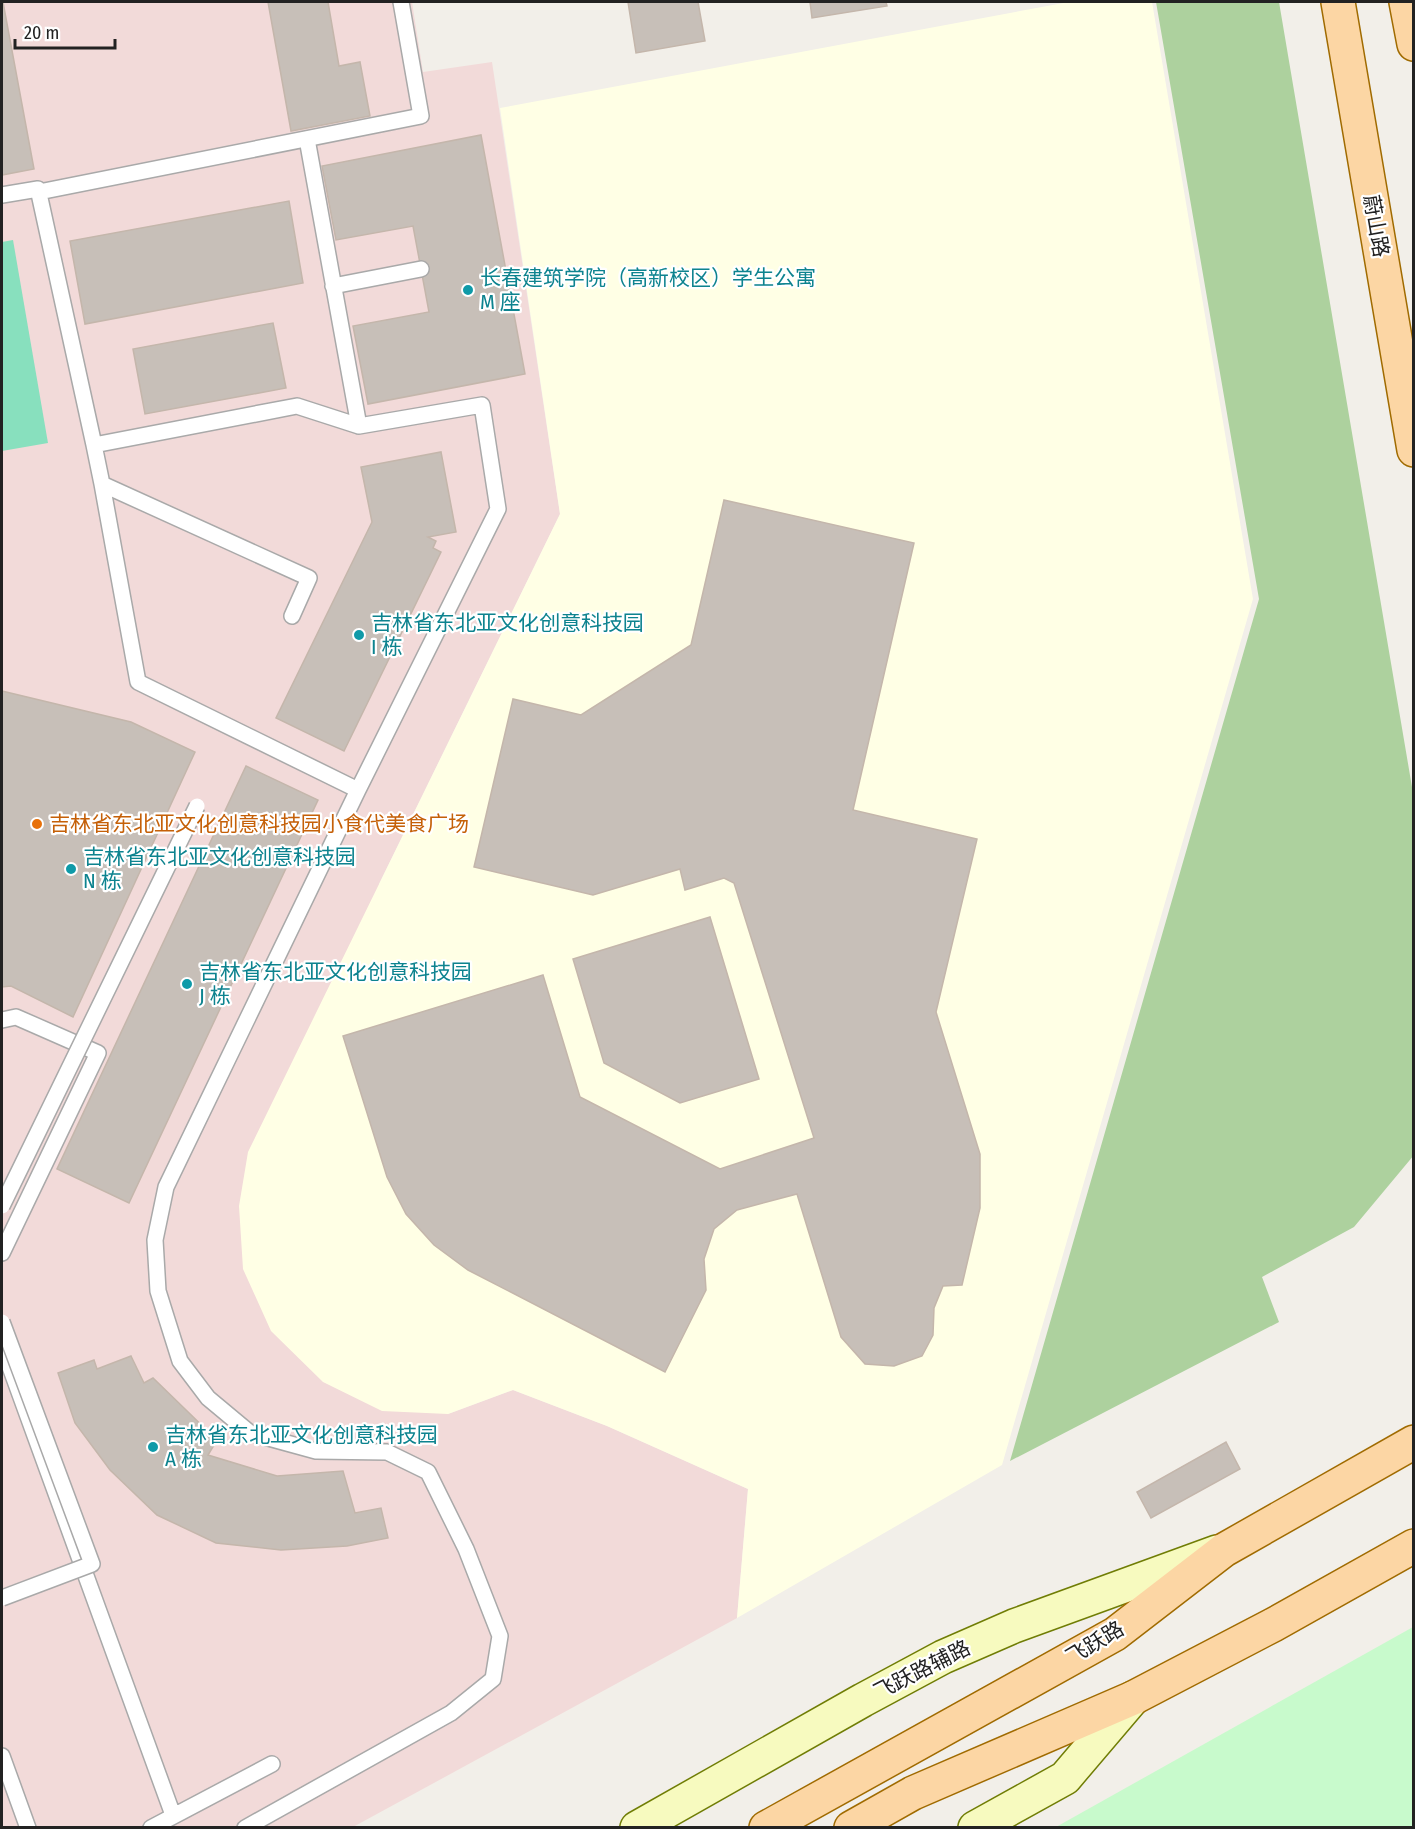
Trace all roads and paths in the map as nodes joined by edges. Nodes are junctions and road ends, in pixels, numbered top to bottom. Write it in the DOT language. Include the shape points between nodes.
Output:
graph roads {
  1 [pos="400,2"];
  2 [pos="1338,2"];
  3 [pos="1406,2"];
  4 [pos="1413,44"];
  5 [pos="307,139"];
  6 [pos="39,192"];
  7 [pos="2,195"];
  8 [pos="422,269"];
  9 [pos="333,286"];
  10 [pos="359,426"];
  11 [pos="94,445"];
  12 [pos="1413,450"];
  13 [pos="102,484"];
  14 [pos="292,616"];
  15 [pos="358,790"];
  16 [pos="197,806"];
  17 [pos="2,1020"];
  18 [pos="2,1206"];
  19 [pos="2,1253"];
  20 [pos="2,1322"];
  21 [pos="2,1345"];
  22 [pos="1407,1441"];
  23 [pos="1224,1550"];
  24 [pos="1410,1550"];
  25 [pos="2,1598"];
  26 [pos="1133,1698"];
  27 [pos="2,1756"];
  28 [pos="272,1764"];
  29 [pos="173,1815"];
  30 [pos="28,1827"];
  31 [pos="151,1827"];
  32 [pos="246,1827"];
  33 [pos="637,1827"];
  34 [pos="766,1827"];
  35 [pos="851,1827"];
  36 [pos="975,1827"];
  1 -- 5 [label="lane" via="421,116"];
  2 -- 12 [label="main road, 蔚山路"];
  3 -- 4 [label="main road"];
  5 -- 6 [label="lane"];
  5 -- 9 [label="lane"];
  6 -- 7 [label="lane" via="38,189"];
  6 -- 11 [label="lane"];
  8 -- 9 [label="lane"];
  9 -- 10 [label="lane"];
  10 -- 11 [label="lane" via="297,406"];
  10 -- 15 [label="lane" via="482,405 498,508"];
  11 -- 13 [label="lane"];
  13 -- 14 [label="lane" via="309,578"];
  13 -- 15 [label="lane" via="138,682"];
  15 -- 32 [label="lane" via="166,1187 155,1240 158,1291 180,1361 208,1398 250,1433 316,1451 387,1452 428,1472 466,1550 500,1636 493,1679 451,1713"];
  16 -- 18 [label="lane, bridge"];
  17 -- 19 [label="lane" via="16,1017 98,1053"];
  20 -- 25 [label="lane, bridge" via="92,1564"];
  21 -- 29 [label="lane"];
  22 -- 23 [label="main road, 飞跃路"];
  23 -- 33 [label="street, 飞跃路辅路" via="1014,1626 943,1657"];
  23 -- 34 [label="main road, 飞跃路" via="1115,1634"];
  24 -- 26 [label="main road"];
  26 -- 35 [label="main road" via="913,1793"];
  26 -- 36 [label="street" via="1065,1778"];
  27 -- 30 [label="lane"];
  28 -- 29 [label="lane"];
  29 -- 31 [label="lane"];
}
